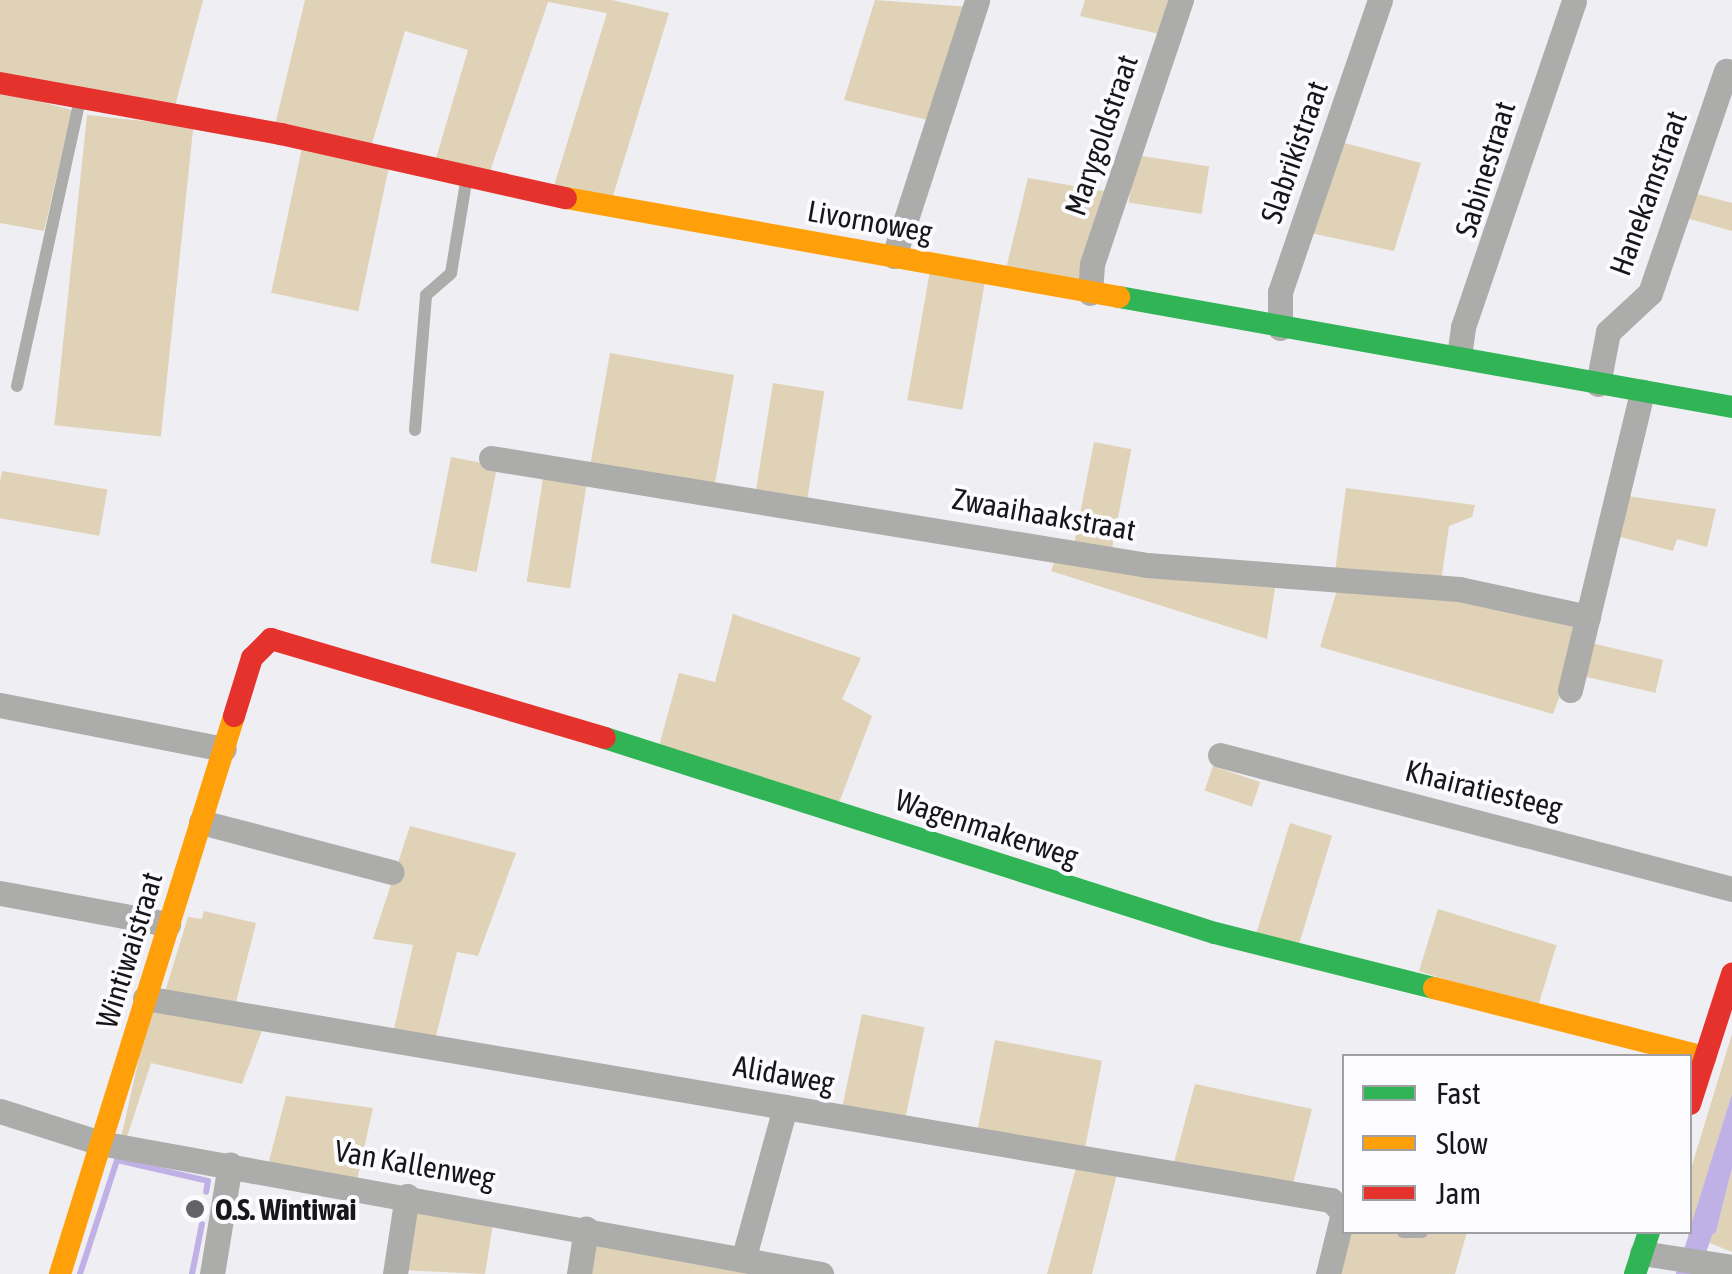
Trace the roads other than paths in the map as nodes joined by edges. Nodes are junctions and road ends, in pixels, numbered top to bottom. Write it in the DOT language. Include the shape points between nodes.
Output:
graph roads {
  1 [pos="977,0"];
  2 [pos="1181,0"];
  3 [pos="1380,0"];
  4 [pos="1574,1"];
  5 [pos="1726,70"];
  6 [pos="0,83"];
  7 [pos="80,96"];
  8 [pos="467,180"];
  9 [pos="894,256"];
  10 [pos="1090,293"];
  11 [pos="1280,328"];
  12 [pos="1459,356"];
  13 [pos="1598,384"];
  14 [pos="17,386"];
  15 [pos="1642,392"];
  16 [pos="1732,408"];
  17 [pos="415,430"];
  18 [pos="491,458"];
  19 [pos="1588,617"];
  20 [pos="258,646"];
  21 [pos="1570,690"];
  22 [pos="0,705"];
  23 [pos="224,749"];
  24 [pos="1220,755"];
  25 [pos="200,822"];
  26 [pos="392,872"];
  27 [pos="1732,889"];
  28 [pos="0,894"];
  29 [pos="168,924"];
  30 [pos="1732,974"];
  31 [pos="145,998"];
  32 [pos="1704,1057"];
  33 [pos="1692,1097"];
  34 [pos="785,1107"];
  35 [pos="0,1111"];
  36 [pos="100,1144"];
  37 [pos="230,1164"];
  38 [pos="406,1196"];
  39 [pos="1342,1216"];
  40 [pos="1342,1222"];
  41 [pos="586,1228"];
  42 [pos="1642,1253"];
  43 [pos="756,1266"];
  44 [pos="1721,1269"];
  45 [pos="60,1274"];
  46 [pos="212,1274"];
  47 [pos="395,1274"];
  48 [pos="579,1274"];
  49 [pos="821,1274"];
  50 [pos="1328,1274"];
  1 -- 9 [label="street"];
  2 -- 10 [label="street, Marygoldstraat" via="1092,264"];
  3 -- 11 [label="street, Slabrikistraat" via="1280,292"];
  4 -- 12 [label="street, Sabinestraat" via="1463,326"];
  5 -- 13 [label="street, Hanekamstraat" via="1650,293 1608,332"];
  6 -- 7 [label="street, Livornoweg"];
  7 -- 8 [label="street, Livornoweg" via="281,134"];
  7 -- 14 [label="lane"];
  8 -- 9 [label="street, Livornoweg"];
  8 -- 17 [label="lane" via="452,273 426,295"];
  9 -- 10 [label="street, Livornoweg"];
  10 -- 11 [label="street, Livornoweg"];
  11 -- 12 [label="street, Livornoweg"];
  12 -- 13 [label="street, Livornoweg"];
  13 -- 15 [label="street, Livornoweg"];
  15 -- 16 [label="street, Livornoweg"];
  15 -- 19 [label="street"];
  18 -- 19 [label="street, Zwaaihaakstraat" via="1147,565 1460,589"];
  19 -- 21 [label="street"];
  20 -- 23 [label="street, Wintiwaistraat"];
  20 -- 32 [label="street, Wagenmakerweg" via="271,639 302,644 1215,933"];
  22 -- 23 [label="street"];
  23 -- 25 [label="street, Wintiwaistraat"];
  24 -- 27 [label="street, Khairatiesteeg"];
  25 -- 26 [label="street"];
  25 -- 29 [label="street, Wintiwaistraat"];
  28 -- 29 [label="street"];
  29 -- 31 [label="street, Wintiwaistraat"];
  30 -- 32 [label="street"];
  31 -- 34 [label="street, Alidaweg"];
  31 -- 36 [label="street, Wintiwaistraat"];
  32 -- 33 [label="street"];
  34 -- 39 [label="street, Alidaweg" via="1332,1200"];
  34 -- 43 [label="street"];
  35 -- 36 [label="street, Van Kallenweg"];
  36 -- 37 [label="street, Van Kallenweg"];
  36 -- 45 [label="street, Wintiwaistraat"];
  37 -- 38 [label="street, Van Kallenweg"];
  37 -- 46 [label="street"];
  38 -- 41 [label="street, Van Kallenweg"];
  38 -- 47 [label="street"];
  40 -- 50 [label="street, Alidaweg"];
  41 -- 43 [label="street, Van Kallenweg"];
  41 -- 48 [label="street"];
  42 -- 44 [label="street"];
  43 -- 49 [label="street, Van Kallenweg"];
}
